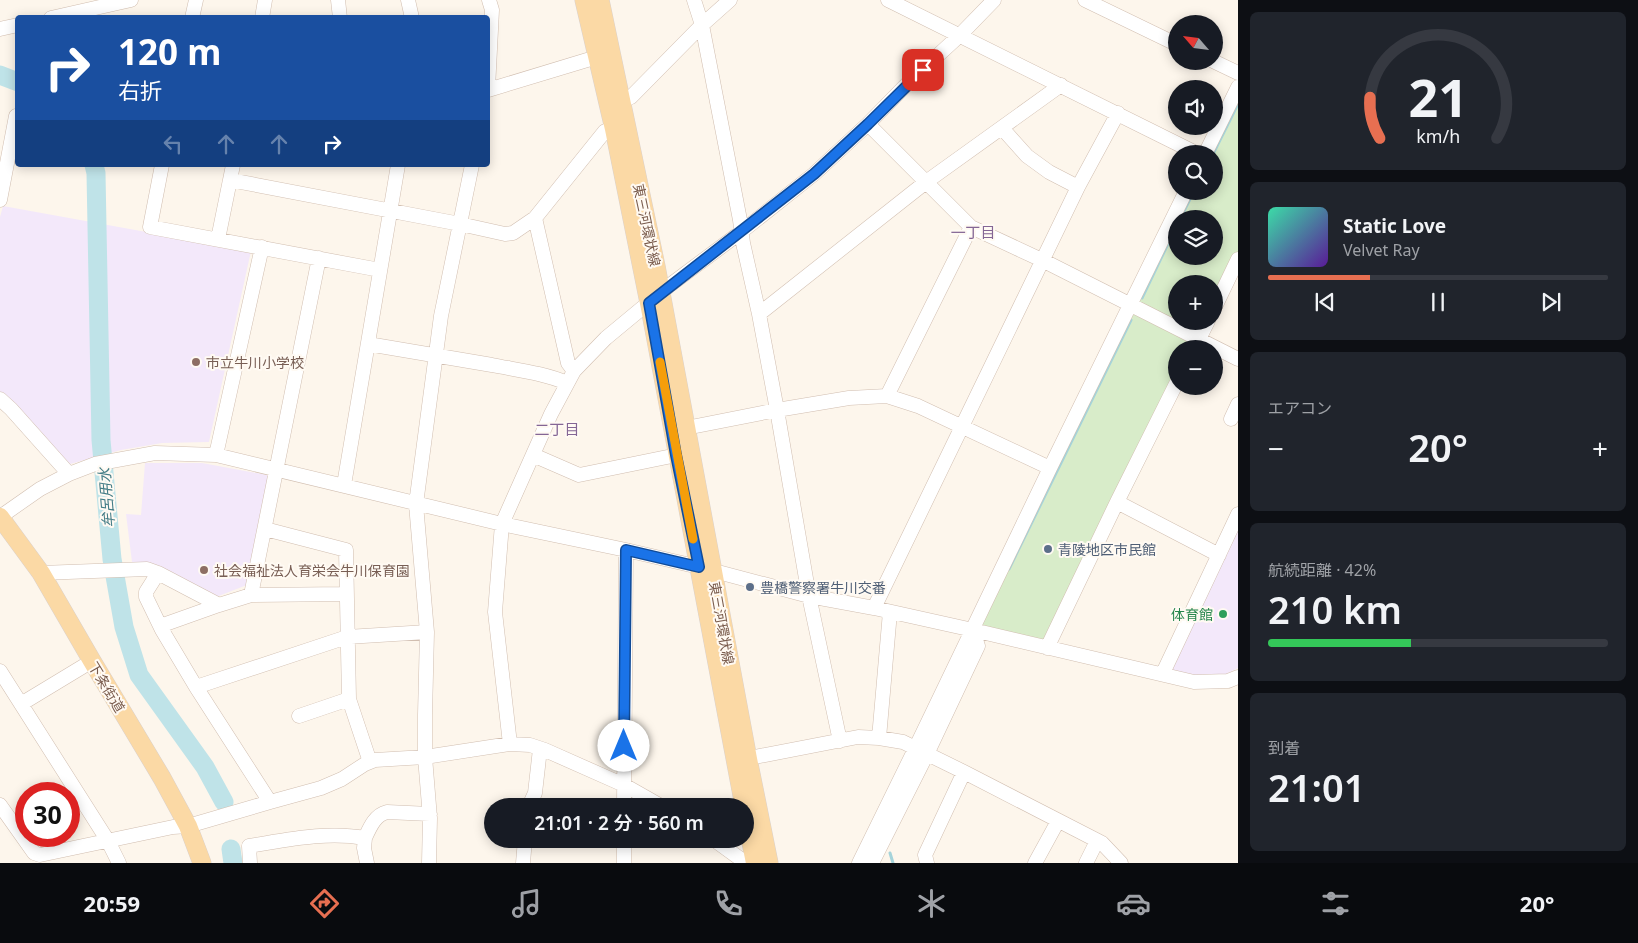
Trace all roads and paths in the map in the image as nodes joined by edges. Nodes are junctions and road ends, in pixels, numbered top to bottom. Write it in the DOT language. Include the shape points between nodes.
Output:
graph roads {
  1 [pos="131,0"];
  2 [pos="196,0"];
  3 [pos="265,0"];
  4 [pos="338,0"];
  5 [pos="408,0"];
  6 [pos="489,0"];
  7 [pos="584,0"];
  8 [pos="600,0"];
  9 [pos="694,0"];
  10 [pos="730,0"];
  11 [pos="888,0"];
  12 [pos="994,0"];
  13 [pos="1085,0"];
  14 [pos="64,15"];
  15 [pos="193,15"];
  16 [pos="262,15"];
  17 [pos="340,15"];
  18 [pos="411,15"];
  19 [pos="702,25"];
  20 [pos="15,26"];
  21 [pos="0,29"];
  22 [pos="960,36"];
  23 [pos="1168,40"];
  24 [pos="490,50"];
  25 [pos="597,57"];
  26 [pos="1223,66"];
  27 [pos="1238,73"];
  28 [pos="1061,85"];
  29 [pos="1238,87"];
  30 [pos="490,88"];
  31 [pos="622,101"];
  32 [pos="1118,114"];
  33 [pos="15,121"];
  34 [pos="868,124"];
  35 [pos="1002,128"];
  36 [pos="614,129"];
  37 [pos="1180,145"];
  38 [pos="1209,145"];
  39 [pos="162,167"];
  40 [pos="233,167"];
  41 [pos="398,167"];
  42 [pos="472,167"];
  43 [pos="230,180"];
  44 [pos="926,182"];
  45 [pos="1078,188"];
  46 [pos="0,200"];
  47 [pos="1182,200"];
  48 [pos="391,211"];
  49 [pos="535,218"];
  50 [pos="460,224"];
  51 [pos="971,227"];
  52 [pos="741,232"];
  53 [pos="218,239"];
  54 [pos="262,247"];
  55 [pos="319,258"];
  56 [pos="1238,259"];
  57 [pos="1044,261"];
  58 [pos="380,270"];
  59 [pos="1223,290"];
  60 [pos="655,298"];
  61 [pos="1131,305"];
  62 [pos="759,314"];
  63 [pos="1189,340"];
  64 [pos="368,344"];
  65 [pos="1223,354"];
  66 [pos="435,355"];
  67 [pos="1238,359"];
  68 [pos="570,377"];
  69 [pos="1170,395"];
  70 [pos="887,396"];
  71 [pos="0,399"];
  72 [pos="1238,404"];
  73 [pos="777,410"];
  74 [pos="1231,419"];
  75 [pos="963,426"];
  76 [pos="686,428"];
  77 [pos="216,455"];
  78 [pos="533,455"];
  79 [pos="676,455"];
  80 [pos="1050,468"];
  81 [pos="277,469"];
  82 [pos="69,474"];
  83 [pos="344,485"];
  84 [pos="1117,502"];
  85 [pos="416,504"];
  86 [pos="1238,514"];
  87 [pos="0,517"];
  88 [pos="502,524"];
  89 [pos="265,529"];
  90 [pos="626,550"];
  91 [pos="1219,555"];
  92 [pos="706,569"];
  93 [pos="41,573"];
  94 [pos="158,573"];
  95 [pos="346,594"];
  96 [pos="251,595"];
  97 [pos="808,596"];
  98 [pos="219,605"];
  99 [pos="874,608"];
  100 [pos="890,612"];
  101 [pos="160,626"];
  102 [pos="973,630"];
  103 [pos="427,632"];
  104 [pos="347,637"];
  105 [pos="1047,648"];
  106 [pos="92,661"];
  107 [pos="0,671"];
  108 [pos="1163,673"];
  109 [pos="1238,677"];
  110 [pos="196,687"];
  111 [pos="349,699"];
  112 [pos="22,704"];
  113 [pos="299,716"];
  114 [pos="879,738"];
  115 [pos="840,741"];
  116 [pos="510,744"];
  117 [pos="540,749"];
  118 [pos="921,752"];
  119 [pos="425,757"];
  120 [pos="741,760"];
  121 [pos="370,762"];
  122 [pos="964,772"];
  123 [pos="624,786"];
  124 [pos="533,798"];
  125 [pos="624,798"];
  126 [pos="646,798"];
  127 [pos="743,798"];
  128 [pos="270,802"];
  129 [pos="0,805"];
  130 [pos="430,814"];
  131 [pos="1058,820"];
  132 [pos="188,826"];
  133 [pos="365,838"];
  134 [pos="1097,841"];
  135 [pos="110,843"];
  136 [pos="524,848"];
  137 [pos="624,848"];
  138 [pos="725,848"];
  139 [pos="752,848"];
  140 [pos="119,861"];
  141 [pos="202,863"];
  142 [pos="250,863"];
  143 [pos="367,863"];
  144 [pos="429,863"];
  145 [pos="523,863"];
  146 [pos="624,863"];
  147 [pos="746,863"];
  148 [pos="755,863"];
  149 [pos="769,863"];
  150 [pos="859,863"];
  151 [pos="872,863"];
  152 [pos="927,863"];
  153 [pos="1035,863"];
  154 [pos="1086,863"];
  155 [pos="1121,863"];
  1 -- 14 [label="street"];
  2 -- 15 [label="street"];
  3 -- 16 [label="street"];
  4 -- 17 [label="street"];
  5 -- 18 [label="street"];
  6 -- 24 [label="street" via="492,10"];
  7 -- 25 [label="main road, 東三河環状線"];
  8 -- 31 [label="main road, 東三河環状線"];
  9 -- 19 [label="street"];
  10 -- 19 [label="street"];
  11 -- 22 [label="street"];
  12 -- 22 [label="street"];
  13 -- 23 [label="street"];
  19 -- 31 [label="street" via="631,97"];
  19 -- 52 [label="street"];
  20 -- 21 [label="street"];
  22 -- 28 [label="street"];
  22 -- 34 [label="street"];
  25 -- 30 [label="street"];
  25 -- 36 [label="main road, 東三河環状線"];
  26 -- 27 [label="street"];
  28 -- 32 [label="street"];
  28 -- 35 [label="street"];
  29 -- 38 [label="street"];
  31 -- 60 [label="main road, 東三河環状線"];
  32 -- 37 [label="street"];
  32 -- 45 [label="street"];
  33 -- 46 [label="street"];
  34 -- 44 [label="street"];
  34 -- 52 [label="street" via="814,174"];
  35 -- 44 [label="street"];
  35 -- 45 [label="street" via="1027,156"];
  36 -- 49 [label="street" via="605,131"];
  36 -- 60 [label="main road, 東三河環状線"];
  39 -- 53 [label="street" via="150,227"];
  40 -- 43 [label="street"];
  41 -- 48 [label="street"];
  42 -- 50 [label="street"];
  43 -- 48 [label="street"];
  43 -- 53 [label="street"];
  44 -- 51 [label="street"];
  44 -- 62 [label="street"];
  45 -- 57 [label="street"];
  47 -- 61 [label="street"];
  48 -- 50 [label="street"];
  48 -- 58 [label="street"];
  49 -- 50 [label="street" via="513,233 505,234"];
  49 -- 68 [label="street"];
  50 -- 66 [label="street"];
  51 -- 57 [label="street"];
  51 -- 70 [label="street"];
  52 -- 60 [label="street"];
  52 -- 62 [label="street"];
  53 -- 54 [label="street"];
  54 -- 55 [label="street"];
  54 -- 77 [label="street"];
  55 -- 58 [label="street"];
  55 -- 81 [label="street"];
  56 -- 59 [label="street"];
  57 -- 61 [label="street"];
  57 -- 75 [label="street"];
  58 -- 64 [label="street"];
  60 -- 68 [label="street" via="606,338"];
  60 -- 76 [label="main road, 東三河環状線"];
  60 -- 79 [label="main road, 東三河環状線"];
  61 -- 63 [label="street"];
  61 -- 80 [label="street"];
  62 -- 73 [label="street"];
  64 -- 66 [label="street"];
  64 -- 83 [label="street"];
  65 -- 67 [label="street"];
  66 -- 68 [label="street" via="558,379"];
  66 -- 85 [label="street"];
  68 -- 78 [label="street"];
  69 -- 84 [label="street"];
  70 -- 73 [label="street" via="849,398"];
  70 -- 75 [label="street"];
  71 -- 82 [label="street"];
  72 -- 74 [label="street"];
  73 -- 76 [label="street"];
  73 -- 97 [label="street"];
  75 -- 80 [label="street"];
  75 -- 99 [label="street"];
  76 -- 92 [label="main road, 東三河環状線"];
  77 -- 81 [label="street"];
  77 -- 82 [label="street" via="155,453 113,459"];
  78 -- 79 [label="street" via="579,475"];
  78 -- 88 [label="street"];
  79 -- 92 [label="main road, 東三河環状線"];
  80 -- 102 [label="street"];
  81 -- 83 [label="street"];
  81 -- 89 [label="street"];
  82 -- 87 [label="street" via="27,497"];
  83 -- 85 [label="street"];
  84 -- 91 [label="street"];
  84 -- 105 [label="street"];
  85 -- 88 [label="street"];
  85 -- 103 [label="street"];
  86 -- 91 [label="street"];
  87 -- 93 [label="main road, 下条街道"];
  88 -- 90 [label="street"];
  88 -- 116 [label="street" via="495,612"];
  89 -- 95 [label="street" via="346,550"];
  89 -- 96 [label="street"];
  90 -- 92 [label="street"];
  90 -- 123 [label="street"];
  91 -- 108 [label="street"];
  92 -- 97 [label="street"];
  92 -- 120 [label="main road, 東三河環状線"];
  93 -- 94 [label="street" via="147,569"];
  93 -- 106 [label="main road, 下条街道"];
  94 -- 98 [label="street"];
  94 -- 101 [label="street" via="146,597"];
  95 -- 96 [label="street"];
  95 -- 104 [label="street"];
  96 -- 98 [label="street"];
  97 -- 99 [label="street"];
  97 -- 115 [label="street"];
  98 -- 101 [label="street"];
  99 -- 100 [label="street"];
  100 -- 102 [label="street"];
  100 -- 114 [label="street"];
  101 -- 110 [label="street"];
  102 -- 105 [label="street"];
  102 -- 118 [label="street"];
  103 -- 104 [label="street"];
  103 -- 119 [label="street"];
  104 -- 110 [label="street"];
  104 -- 111 [label="street"];
  105 -- 108 [label="street"];
  106 -- 112 [label="street"];
  106 -- 132 [label="main road, 下条街道"];
  107 -- 112 [label="street"];
  108 -- 109 [label="street" via="1194,682 1228,681"];
  110 -- 128 [label="street"];
  111 -- 113 [label="street"];
  111 -- 121 [label="street"];
  112 -- 135 [label="street"];
  114 -- 115 [label="street" via="858,737"];
  114 -- 118 [label="street" via="903,742"];
  115 -- 120 [label="street"];
  116 -- 117 [label="street"];
  116 -- 119 [label="street"];
  117 -- 123 [label="street"];
  117 -- 124 [label="street"];
  118 -- 122 [label="street"];
  118 -- 150 [label="street"];
  118 -- 151 [label="street"];
  119 -- 121 [label="street"];
  119 -- 130 [label="street"];
  120 -- 127 [label="main road, 東三河環状線"];
  120 -- 149 [label="main road, 東三河環状線"];
  121 -- 128 [label="street" via="321,788"];
  122 -- 131 [label="street"];
  122 -- 152 [label="street" via="925,855"];
  123 -- 125 [label="street"];
  123 -- 126 [label="street"];
  128 -- 132 [label="street"];
  129 -- 135 [label="street" via="34,853 40,855"];
  130 -- 133 [label="street" via="387,812 377,818"];
  130 -- 144 [label="street"];
  131 -- 134 [label="street"];
  131 -- 153 [label="street"];
  132 -- 135 [label="street"];
  132 -- 141 [label="main road, 下条街道"];
  133 -- 142 [label="street" via="328,836 249,846"];
  133 -- 143 [label="street"];
  134 -- 154 [label="street"];
  134 -- 155 [label="street"];
  135 -- 140 [label="street"];
  136 -- 145 [label="street"];
  137 -- 146 [label="street"];
  138 -- 147 [label="street"];
  139 -- 148 [label="main road"];
}
